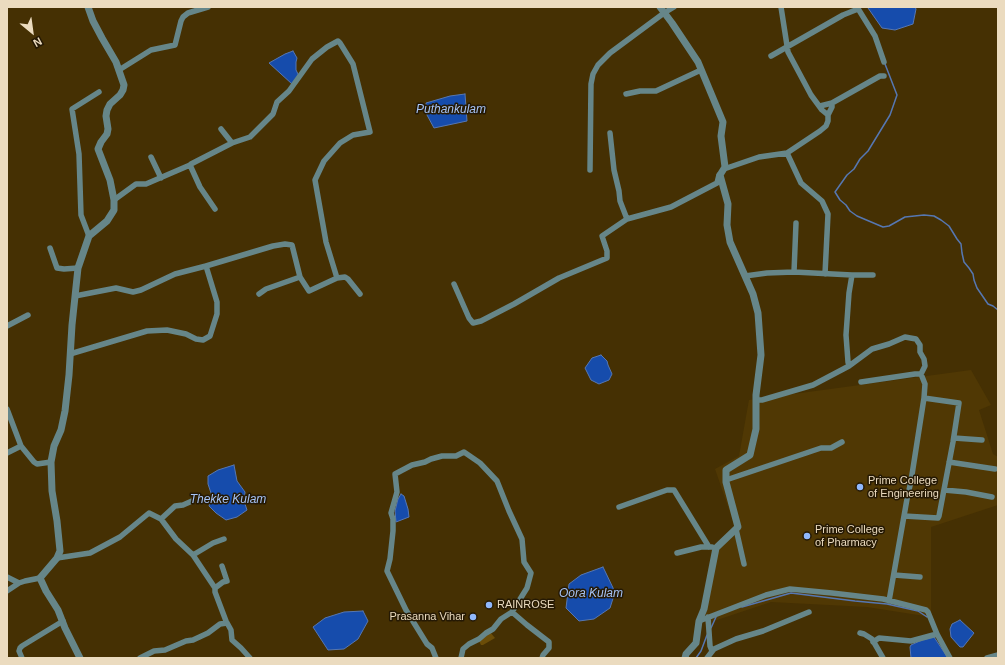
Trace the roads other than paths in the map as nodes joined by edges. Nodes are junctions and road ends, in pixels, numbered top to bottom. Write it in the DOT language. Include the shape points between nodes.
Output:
graph roads {
  1 [pos="88,7"];
  2 [pos="208,7"];
  3 [pos="674,7"];
  4 [pos="781,7"];
  5 [pos="857,8"];
  6 [pos="662,10"];
  7 [pos="787,46"];
  8 [pos="770,56"];
  9 [pos="884,62"];
  10 [pos="119,70"];
  11 [pos="701,70"];
  12 [pos="884,76"];
  13 [pos="98,92"];
  14 [pos="626,94"];
  15 [pos="832,103"];
  16 [pos="820,106"];
  17 [pos="828,115"];
  18 [pos="221,129"];
  19 [pos="610,133"];
  20 [pos="232,143"];
  21 [pos="787,153"];
  22 [pos="150,156"];
  23 [pos="191,164"];
  24 [pos="725,167"];
  25 [pos="590,170"];
  26 [pos="720,175"];
  27 [pos="161,178"];
  28 [pos="114,200"];
  29 [pos="215,209"];
  30 [pos="627,219"];
  31 [pos="796,223"];
  32 [pos="89,236"];
  33 [pos="50,248"];
  34 [pos="206,266"];
  35 [pos="78,268"];
  36 [pos="794,272"];
  37 [pos="825,274"];
  38 [pos="852,275"];
  39 [pos="873,275"];
  40 [pos="746,276"];
  41 [pos="300,277"];
  42 [pos="337,278"];
  43 [pos="454,284"];
  44 [pos="259,294"];
  45 [pos="360,294"];
  46 [pos="75,296"];
  47 [pos="28,315"];
  48 [pos="7,326"];
  49 [pos="70,354"];
  50 [pos="850,366"];
  51 [pos="921,374"];
  52 [pos="861,382"];
  53 [pos="924,398"];
  54 [pos="756,400"];
  55 [pos="7,409"];
  56 [pos="954,438"];
  57 [pos="982,440"];
  58 [pos="842,442"];
  59 [pos="21,446"];
  60 [pos="7,453"];
  61 [pos="51,462"];
  62 [pos="949,462"];
  63 [pos="995,469"];
  64 [pos="726,480"];
  65 [pos="944,490"];
  66 [pos="992,497"];
  67 [pos="192,501"];
  68 [pos="619,507"];
  69 [pos="904,516"];
  70 [pos="161,518"];
  71 [pos="736,529"];
  72 [pos="224,539"];
  73 [pos="712,547"];
  74 [pos="677,553"];
  75 [pos="193,556"];
  76 [pos="57,558"];
  77 [pos="744,564"];
  78 [pos="222,566"];
  79 [pos="894,575"];
  80 [pos="7,577"];
  81 [pos="920,577"];
  82 [pos="40,578"];
  83 [pos="19,583"];
  84 [pos="215,588"];
  85 [pos="7,591"];
  86 [pos="889,601"];
  87 [pos="512,612"];
  88 [pos="809,612"];
  89 [pos="708,617"];
  90 [pos="63,621"];
  91 [pos="699,621"];
  92 [pos="227,623"];
  93 [pos="860,633"];
  94 [pos="937,634"];
  95 [pos="873,642"];
  96 [pos="712,651"];
  97 [pos="998,655"];
  98 [pos="22,658"];
  99 [pos="80,658"];
  100 [pos="140,658"];
  101 [pos="250,658"];
  102 [pos="436,658"];
  103 [pos="461,658"];
  104 [pos="542,658"];
  105 [pos="685,658"];
  106 [pos="707,658"];
  107 [pos="883,658"];
  108 [pos="950,658"];
  109 [pos="987,658"];
  1 -- 10 [label="street"];
  2 -- 10 [label="street" via="183,17 175,45 150,50"];
  3 -- 6 [label="street"];
  4 -- 7 [label="street"];
  5 -- 7 [label="street"];
  5 -- 9 [label="street" via="875,36"];
  6 -- 11 [label="street"];
  6 -- 25 [label="street" via="610,52 598,65 592,84"];
  7 -- 8 [label="street"];
  7 -- 16 [label="street" via="811,95"];
  10 -- 28 [label="street" via="123,90 107,110 107,134 98,149 110,180"];
  11 -- 14 [label="street" via="656,91"];
  11 -- 24 [label="street" via="723,122 721,136"];
  12 -- 15 [label="street"];
  13 -- 32 [label="street" via="72,108 79,154 81,216"];
  15 -- 16 [label="street"];
  15 -- 17 [label="street"];
  16 -- 17 [label="street"];
  17 -- 21 [label="street" via="826,126"];
  18 -- 20 [label="street"];
  19 -- 30 [label="street" via="620,201"];
  20 -- 23 [label="street"];
  20 -- 42 [label="street" via="250,137 273,114 277,102 289,91 312,59 327,47 338,41 340,43 353,64 370,132 353,135 340,143 324,161 315,180 326,242"];
  21 -- 24 [label="street" via="759,157 724,169"];
  21 -- 37 [label="street" via="801,183 822,201 828,214"];
  22 -- 27 [label="street"];
  24 -- 26 [label="street"];
  26 -- 30 [label="street" via="717,183 671,207"];
  26 -- 40 [label="street" via="728,204 727,225 730,242"];
  27 -- 28 [label="street" via="146,184 136,184"];
  27 -- 29 [label="street" via="190,165 200,187"];
  28 -- 32 [label="street" via="114,210"];
  30 -- 43 [label="street" via="602,236 607,258 559,278 481,321 473,323 469,318"];
  31 -- 36 [label="street"];
  32 -- 35 [label="street"];
  33 -- 35 [label="street" via="57,268"];
  34 -- 41 [label="street" via="285,244 292,246"];
  34 -- 46 [label="street" via="175,274 134,292 116,288"];
  34 -- 49 [label="street" via="217,302 217,314 210,336 203,340 167,330 147,331"];
  35 -- 46 [label="street"];
  36 -- 37 [label="street"];
  36 -- 40 [label="street"];
  37 -- 38 [label="street"];
  38 -- 39 [label="street"];
  38 -- 50 [label="street" via="846,335"];
  40 -- 54 [label="street" via="758,313 761,355"];
  41 -- 42 [label="street" via="309,291"];
  41 -- 44 [label="street"];
  42 -- 45 [label="street" via="348,278"];
  46 -- 49 [label="street"];
  47 -- 48 [label="street"];
  49 -- 61 [label="street" via="65,410"];
  50 -- 51 [label="street" via="872,348 905,337 916,339 920,345 925,366"];
  50 -- 54 [label="street" via="813,385"];
  51 -- 52 [label="street"];
  51 -- 53 [label="street" via="925,384"];
  53 -- 56 [label="street" via="959,403"];
  53 -- 69 [label="street"];
  54 -- 64 [label="street" via="756,429 750,455 726,470"];
  55 -- 59 [label="street"];
  56 -- 57 [label="street"];
  56 -- 62 [label="street"];
  58 -- 64 [label="street" via="831,448 821,448"];
  59 -- 60 [label="street"];
  59 -- 61 [label="street" via="37,464"];
  61 -- 76 [label="street" via="60,551"];
  62 -- 63 [label="street"];
  62 -- 65 [label="street"];
  64 -- 71 [label="street" via="738,527"];
  65 -- 66 [label="street"];
  65 -- 69 [label="street" via="938,518"];
  67 -- 70 [label="street" via="175,506"];
  68 -- 73 [label="street" via="667,490 674,490"];
  69 -- 79 [label="street"];
  70 -- 75 [label="street"];
  70 -- 76 [label="street" via="150,513 120,537 90,554"];
  71 -- 73 [label="street"];
  71 -- 77 [label="street"];
  72 -- 75 [label="street"];
  73 -- 74 [label="street" via="700,547"];
  73 -- 91 [label="street" via="704,609"];
  75 -- 84 [label="street"];
  76 -- 82 [label="street"];
  78 -- 84 [label="street" via="227,581"];
  79 -- 81 [label="street"];
  79 -- 86 [label="street"];
  80 -- 83 [label="street"];
  82 -- 83 [label="street"];
  82 -- 90 [label="street"];
  83 -- 85 [label="street"];
  84 -- 92 [label="street"];
  86 -- 89 [label="street" via="790,589 766,595"];
  86 -- 94 [label="street" via="926,610"];
  87 -- 102 [label="street" via="527,588 531,573 524,562 522,539 497,481 480,463 464,452 456,456 431,459 394,474 397,492 391,513 393,530 387,571 406,610"];
  87 -- 103 [label="street" via="501,619 493,629 463,649"];
  87 -- 104 [label="street" via="549,642 549,648"];
  88 -- 96 [label="street"];
  89 -- 91 [label="street"];
  89 -- 96 [label="street"];
  90 -- 98 [label="street" via="22,646 19,651"];
  90 -- 99 [label="street"];
  91 -- 105 [label="street" via="696,643"];
  92 -- 100 [label="street" via="220,624 193,640 165,650 154,651"];
  92 -- 101 [label="street" via="232,640"];
  93 -- 95 [label="street" via="868,636"];
  94 -- 95 [label="street" via="911,642 879,638"];
  94 -- 108 [label="street"];
  95 -- 107 [label="street"];
  96 -- 106 [label="street"];
  97 -- 109 [label="street"];
}
